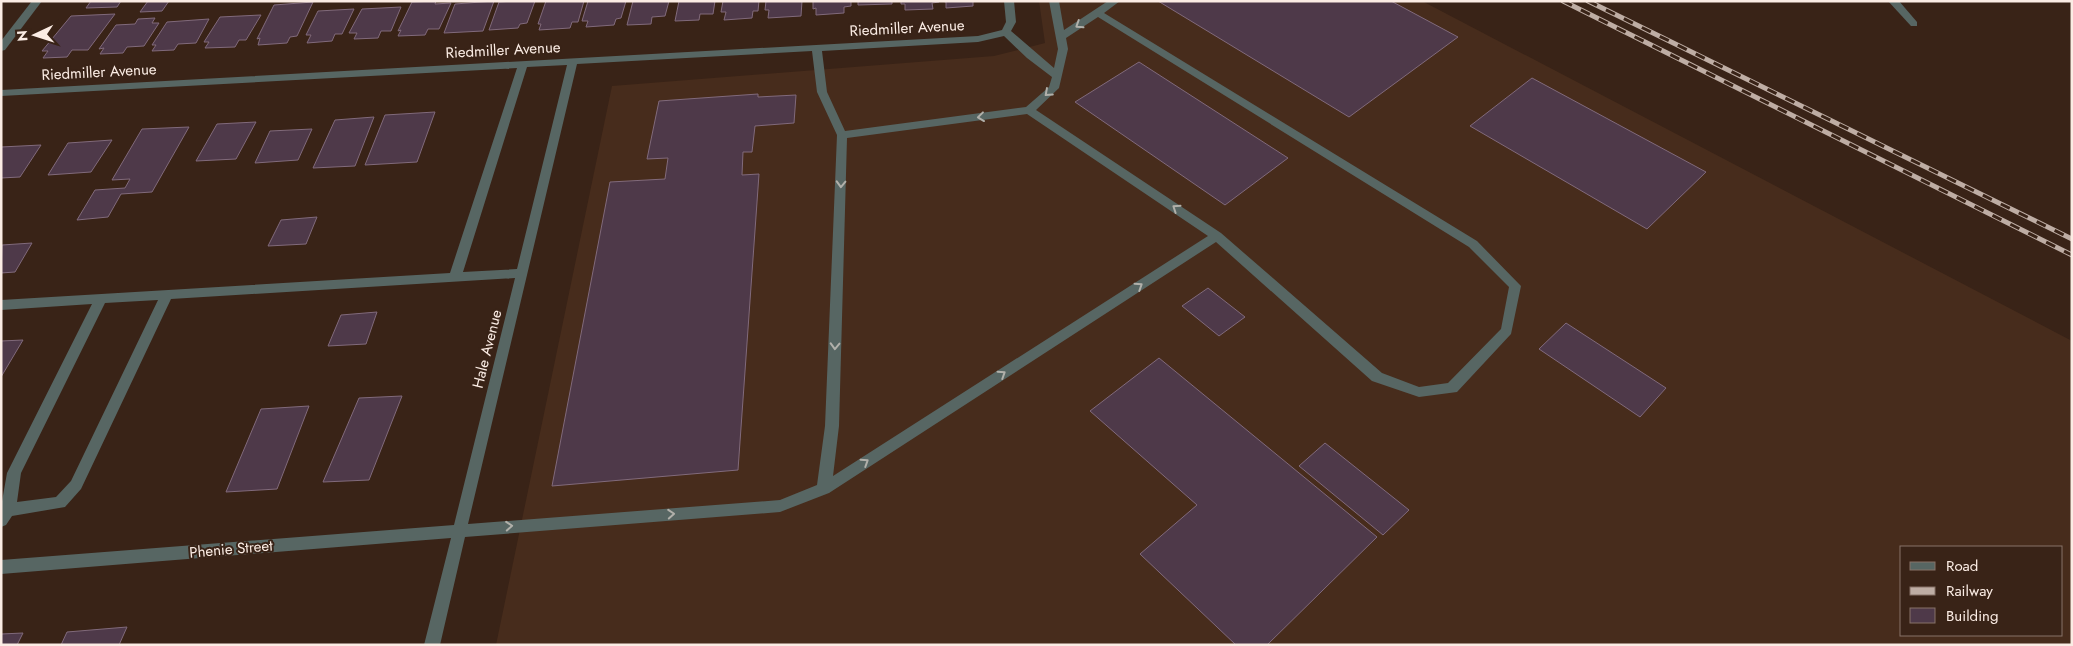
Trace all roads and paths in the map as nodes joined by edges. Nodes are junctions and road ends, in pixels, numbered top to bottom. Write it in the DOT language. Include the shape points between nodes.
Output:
graph roads {
  1 [pos="37,1"];
  2 [pos="1010,1"];
  3 [pos="1054,1"];
  4 [pos="1115,1"];
  5 [pos="1893,1"];
  6 [pos="1098,12"];
  7 [pos="1914,24"];
  8 [pos="1006,32"];
  9 [pos="1061,37"];
  10 [pos="1,48"];
  11 [pos="816,48"];
  12 [pos="573,61"];
  13 [pos="523,64"];
  14 [pos="1057,76"];
  15 [pos="1,93"];
  16 [pos="1029,110"];
  17 [pos="842,135"];
  18 [pos="1217,236"];
  19 [pos="522,273"];
  20 [pos="455,277"];
  21 [pos="167,295"];
  22 [pos="102,299"];
  23 [pos="1,305"];
  24 [pos="824,489"];
  25 [pos="4,516"];
  26 [pos="460,530"];
  27 [pos="1,567"];
  28 [pos="432,645"];
  1 -- 10 [label="street"];
  2 -- 8 [label="street" via="1011,22"];
  3 -- 9 [label="street"];
  4 -- 6 [label="street"];
  5 -- 7 [label="street"];
  6 -- 9 [label="street, one-way"];
  6 -- 18 [label="street" via="1473,244 1515,286 1507,331 1452,388 1419,392 1377,377"];
  8 -- 11 [label="street, Riedmiller Avenue" via="978,39"];
  8 -- 14 [label="street"];
  9 -- 14 [label="street" via="1063,49"];
  11 -- 12 [label="street, Riedmiller Avenue"];
  11 -- 17 [label="street" via="822,92"];
  12 -- 13 [label="street, Riedmiller Avenue"];
  12 -- 19 [label="street, Hale Avenue"];
  13 -- 15 [label="street, Riedmiller Avenue"];
  13 -- 20 [label="street"];
  14 -- 16 [label="street, one-way" via="1054,88"];
  16 -- 17 [label="street, one-way"];
  18 -- 16 [label="street, one-way"];
  17 -- 24 [label="street, one-way" via="832,426"];
  24 -- 18 [label="street, Phenie Street, one-way"];
  19 -- 20 [label="street"];
  19 -- 26 [label="street, Hale Avenue"];
  20 -- 21 [label="street"];
  21 -- 22 [label="street"];
  21 -- 25 [label="street" via="76,486 60,503"];
  22 -- 23 [label="street"];
  22 -- 25 [label="street" via="14,472"];
  26 -- 24 [label="street, Phenie Street, one-way" via="780,506"];
  26 -- 27 [label="street, Phenie Street"];
  26 -- 28 [label="street, Hale Avenue"];
}
